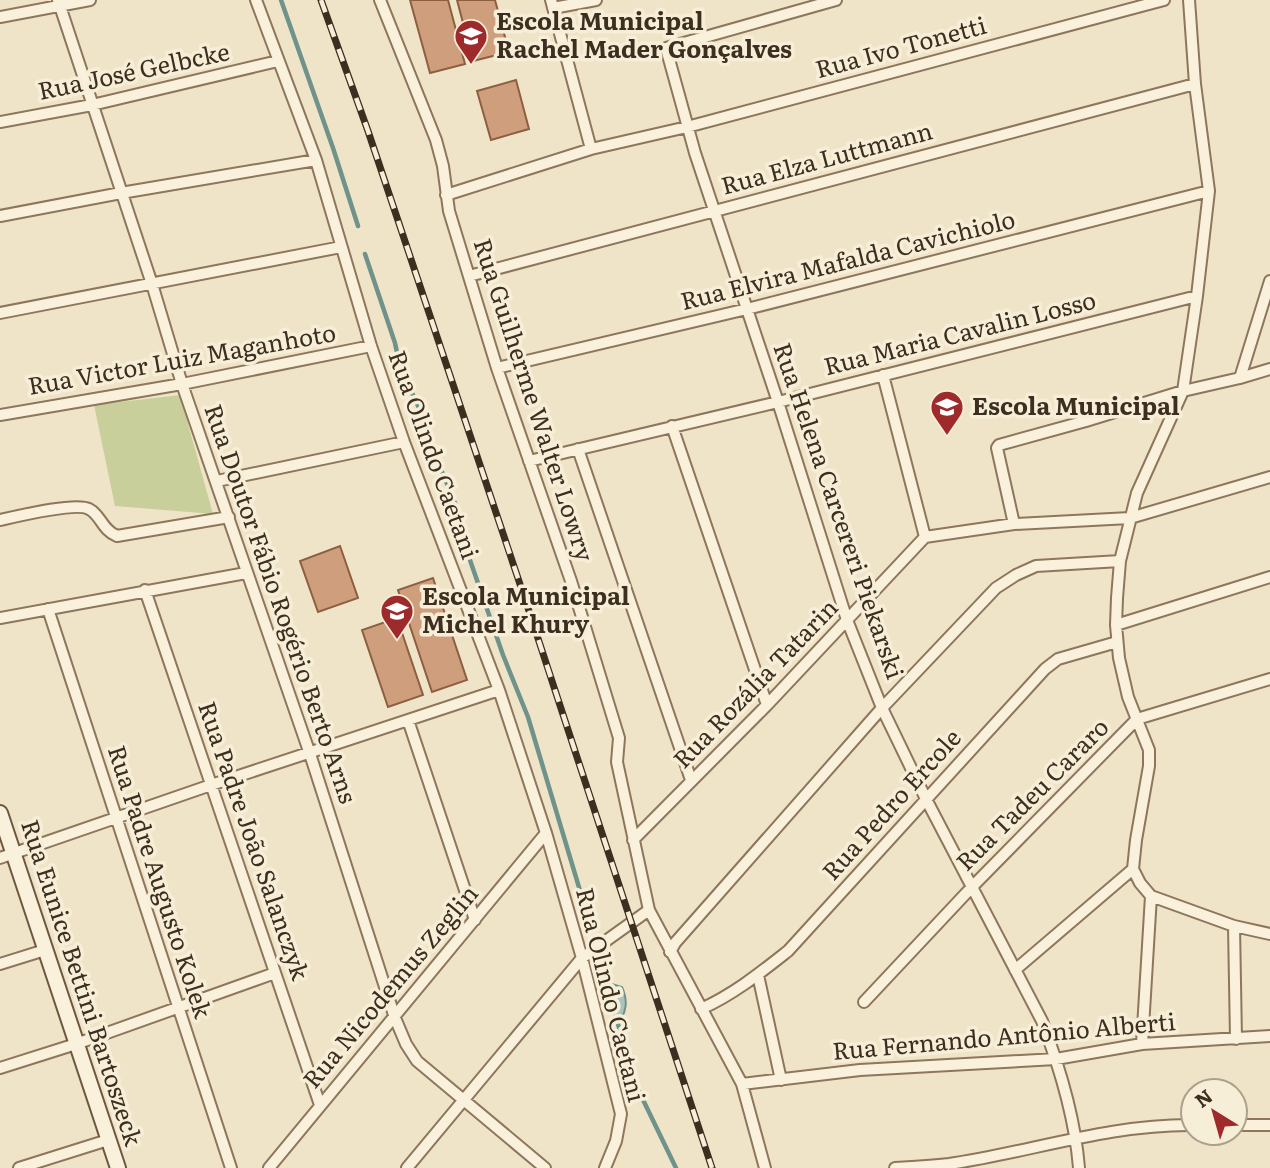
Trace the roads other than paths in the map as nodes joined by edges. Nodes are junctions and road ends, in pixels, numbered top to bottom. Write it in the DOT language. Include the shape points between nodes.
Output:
graph roads {
  1 [pos="90,0"];
  2 [pos="256,0"];
  3 [pos="380,0"];
  4 [pos="596,0"];
  5 [pos="836,0"];
  6 [pos="1164,0"];
  7 [pos="1189,0"];
  8 [pos="59,3"];
  9 [pos="552,4"];
  10 [pos="0,17"];
  11 [pos="278,61"];
  12 [pos="1195,84"];
  13 [pos="92,105"];
  14 [pos="0,122"];
  15 [pos="687,127"];
  16 [pos="591,149"];
  17 [pos="316,160"];
  18 [pos="1209,191"];
  19 [pos="121,193"];
  20 [pos="446,195"];
  21 [pos="714,210"];
  22 [pos="0,216"];
  23 [pos="341,247"];
  24 [pos="469,276"];
  25 [pos="152,285"];
  26 [pos="1269,287"];
  27 [pos="1196,296"];
  28 [pos="747,309"];
  29 [pos="0,313"];
  30 [pos="371,346"];
  31 [pos="497,368"];
  32 [pos="1270,369"];
  33 [pos="883,375"];
  34 [pos="1240,378"];
  35 [pos="182,384"];
  36 [pos="1183,391"];
  37 [pos="778,402"];
  38 [pos="0,415"];
  39 [pos="672,426"];
  40 [pos="404,442"];
  41 [pos="578,449"];
  42 [pos="529,461"];
  43 [pos="1270,477"];
  44 [pos="217,481"];
  45 [pos="229,517"];
  46 [pos="1130,518"];
  47 [pos="0,520"];
  48 [pos="1014,524"];
  49 [pos="925,537"];
  50 [pos="1120,561"];
  51 [pos="246,573"];
  52 [pos="1270,578"];
  53 [pos="145,590"];
  54 [pos="48,609"];
  55 [pos="0,618"];
  56 [pos="847,620"];
  57 [pos="1116,625"];
  58 [pos="1117,642"];
  59 [pos="1270,679"];
  60 [pos="499,690"];
  61 [pos="767,705"];
  62 [pos="882,708"];
  63 [pos="1137,719"];
  64 [pos="408,720"];
  65 [pos="310,754"];
  66 [pos="691,780"];
  67 [pos="211,785"];
  68 [pos="926,799"];
  69 [pos="0,813"];
  70 [pos="117,819"];
  71 [pos="546,833"];
  72 [pos="633,839"];
  73 [pos="6,856"];
  74 [pos="1133,869"];
  75 [pos="971,888"];
  76 [pos="1151,896"];
  77 [pos="649,910"];
  78 [pos="475,920"];
  79 [pos="1234,926"];
  80 [pos="1270,934"];
  81 [pos="45,950"];
  82 [pos="670,952"];
  83 [pos="582,958"];
  84 [pos="0,964"];
  85 [pos="1016,970"];
  86 [pos="275,973"];
  87 [pos="758,975"];
  88 [pos="864,1002"];
  89 [pos="178,1007"];
  90 [pos="701,1009"];
  91 [pos="395,1017"];
  92 [pos="1270,1036"];
  93 [pos="1236,1039"];
  94 [pos="76,1044"];
  95 [pos="1142,1044"];
  96 [pos="1056,1059"];
  97 [pos="0,1068"];
  98 [pos="781,1080"];
  99 [pos="742,1084"];
  100 [pos="464,1099"];
  101 [pos="320,1105"];
  102 [pos="1179,1124"];
  103 [pos="1249,1125"];
  104 [pos="1270,1125"];
  105 [pos="1077,1137"];
  106 [pos="108,1140"];
  107 [pos="19,1168"];
  108 [pos="118,1168"];
  109 [pos="231,1168"];
  110 [pos="269,1168"];
  111 [pos="407,1168"];
  112 [pos="545,1168"];
  113 [pos="606,1168"];
  114 [pos="765,1168"];
  115 [pos="895,1168"];
  116 [pos="1079,1168"];
  1 -- 8 [label="street"];
  2 -- 11 [label="street, Rua Olindo Caetani"];
  3 -- 20 [label="street, Rua Guilherme Walter Lowry" via="436,140"];
  4 -- 9 [label="street"];
  5 -- 15 [label="street, Rua Helena Carcereri Piekarski" via="666,48"];
  6 -- 15 [label="street, Rua Ivo Tonetti"];
  7 -- 12 [label="street"];
  8 -- 10 [label="street"];
  8 -- 13 [label="street, Rua Doutor Fábio Rogério Berto Arns"];
  9 -- 16 [label="street"];
  11 -- 13 [label="street, Rua José Gelbcke"];
  11 -- 17 [label="street, Rua Olindo Caetani"];
  12 -- 18 [label="street"];
  12 -- 21 [label="street, Rua Elza Luttmann"];
  13 -- 14 [label="street, Rua José Gelbcke"];
  13 -- 19 [label="street, Rua Doutor Fábio Rogério Berto Arns"];
  15 -- 16 [label="street, Rua Ivo Tonetti"];
  15 -- 21 [label="street, Rua Helena Carcereri Piekarski"];
  16 -- 20 [label="street, Rua Ivo Tonetti"];
  17 -- 19 [label="street"];
  17 -- 23 [label="street, Rua Olindo Caetani"];
  18 -- 27 [label="street"];
  18 -- 28 [label="street, Rua Elvira Mafalda Cavichiolo"];
  19 -- 22 [label="street"];
  19 -- 25 [label="street, Rua Doutor Fábio Rogério Berto Arns"];
  20 -- 24 [label="street, Rua Guilherme Walter Lowry"];
  21 -- 24 [label="street, Rua Elza Luttmann"];
  21 -- 28 [label="street, Rua Helena Carcereri Piekarski"];
  23 -- 25 [label="street"];
  23 -- 30 [label="street, Rua Olindo Caetani"];
  24 -- 31 [label="street, Rua Guilherme Walter Lowry"];
  25 -- 29 [label="street"];
  25 -- 35 [label="street, Rua Doutor Fábio Rogério Berto Arns"];
  26 -- 34 [label="street"];
  27 -- 33 [label="street, Rua Maria Cavalin Losso"];
  27 -- 36 [label="street"];
  28 -- 31 [label="street, Rua Elvira Mafalda Cavichiolo"];
  28 -- 37 [label="street, Rua Helena Carcereri Piekarski"];
  30 -- 35 [label="street, Rua Victor Luiz Maganhoto"];
  30 -- 40 [label="street, Rua Olindo Caetani"];
  31 -- 42 [label="street, Rua Guilherme Walter Lowry"];
  32 -- 34 [label="street"];
  33 -- 37 [label="street, Rua Maria Cavalin Losso"];
  33 -- 49 [label="street"];
  34 -- 36 [label="street"];
  35 -- 38 [label="street, Rua Victor Luiz Maganhoto"];
  35 -- 44 [label="street, Rua Doutor Fábio Rogério Berto Arns"];
  36 -- 46 [label="street"];
  36 -- 48 [label="street" via="999,445"];
  37 -- 39 [label="street, Rua Maria Cavalin Losso"];
  37 -- 56 [label="street, Rua Helena Carcereri Piekarski"];
  39 -- 41 [label="street, Rua Maria Cavalin Losso"];
  39 -- 61 [label="street"];
  40 -- 44 [label="street"];
  40 -- 60 [label="street, Rua Olindo Caetani"];
  41 -- 42 [label="street, Rua Maria Cavalin Losso"];
  41 -- 66 [label="street"];
  42 -- 72 [label="street, Rua Guilherme Walter Lowry" via="619,738 617,762"];
  43 -- 46 [label="street"];
  44 -- 45 [label="street, Rua Doutor Fábio Rogério Berto Arns"];
  45 -- 47 [label="street" via="117,536 107,532 92,510 79,506"];
  45 -- 51 [label="street, Rua Doutor Fábio Rogério Berto Arns"];
  46 -- 48 [label="street"];
  46 -- 50 [label="street"];
  48 -- 49 [label="street"];
  49 -- 56 [label="street, Rua Rozália Tatarin"];
  50 -- 57 [label="street"];
  50 -- 62 [label="street" via="1036,566 1016,575 996,588"];
  51 -- 53 [label="street"];
  51 -- 65 [label="street, Rua Doutor Fábio Rogério Berto Arns"];
  52 -- 57 [label="street"];
  53 -- 54 [label="street"];
  53 -- 67 [label="street, Rua Padre João Salanczyk"];
  54 -- 55 [label="street"];
  54 -- 70 [label="street, Rua Padre Augusto Kolek"];
  56 -- 61 [label="street, Rua Rozália Tatarin"];
  56 -- 62 [label="street, Rua Helena Carcereri Piekarski"];
  57 -- 58 [label="street"];
  58 -- 63 [label="street"];
  58 -- 68 [label="street, Rua Pedro Ercole" via="1058,659 1045,669"];
  59 -- 63 [label="street, Rua Tadeu Cararo"];
  60 -- 64 [label="street"];
  60 -- 71 [label="street, Rua Olindo Caetani"];
  61 -- 66 [label="street, Rua Rozália Tatarin"];
  62 -- 68 [label="street, Rua Helena Carcereri Piekarski"];
  62 -- 82 [label="street"];
  63 -- 74 [label="street" via="1149,750 1149,766"];
  63 -- 75 [label="street, Rua Tadeu Cararo"];
  64 -- 65 [label="street"];
  64 -- 78 [label="street"];
  65 -- 67 [label="street"];
  65 -- 91 [label="street, Rua Doutor Fábio Rogério Berto Arns"];
  66 -- 72 [label="street, Rua Rozália Tatarin"];
  67 -- 70 [label="street"];
  67 -- 86 [label="street, Rua Padre João Salanczyk"];
  68 -- 75 [label="street, Rua Helena Carcereri Piekarski"];
  68 -- 87 [label="street, Rua Pedro Ercole" via="788,951"];
  69 -- 73 [label="street, Rua Eunice Bettini Bartoszeck"];
  70 -- 73 [label="street"];
  70 -- 89 [label="street, Rua Padre Augusto Kolek"];
  71 -- 78 [label="street, Rua Nicodemus Zeglin"];
  71 -- 83 [label="street, Rua Olindo Caetani"];
  72 -- 77 [label="street, Rua Guilherme Walter Lowry"];
  73 -- 81 [label="street, Rua Eunice Bettini Bartoszeck"];
  74 -- 76 [label="street"];
  74 -- 85 [label="street"];
  75 -- 85 [label="street, Rua Helena Carcereri Piekarski"];
  75 -- 88 [label="street, Rua Tadeu Cararo"];
  76 -- 79 [label="street"];
  76 -- 95 [label="street"];
  77 -- 82 [label="street, Rua Guilherme Walter Lowry"];
  77 -- 83 [label="street"];
  78 -- 91 [label="street, Rua Nicodemus Zeglin"];
  79 -- 80 [label="street"];
  79 -- 93 [label="street"];
  81 -- 84 [label="street"];
  81 -- 94 [label="street, Rua Eunice Bettini Bartoszeck"];
  82 -- 90 [label="street, Rua Guilherme Walter Lowry"];
  83 -- 100 [label="street"];
  83 -- 113 [label="street, Rua Olindo Caetani" via="621,1114"];
  85 -- 96 [label="street, Rua Helena Carcereri Piekarski"];
  86 -- 89 [label="street"];
  86 -- 101 [label="street, Rua Padre João Salanczyk"];
  87 -- 90 [label="street, Rua Pedro Ercole"];
  87 -- 98 [label="street"];
  89 -- 94 [label="street"];
  89 -- 109 [label="street, Rua Padre Augusto Kolek"];
  90 -- 99 [label="street, Rua Guilherme Walter Lowry"];
  91 -- 100 [label="street, Rua Doutor Fábio Rogério Berto Arns" via="417,1061"];
  91 -- 101 [label="street, Rua Nicodemus Zeglin"];
  92 -- 93 [label="street, Rua Fernando Antônio Alberti"];
  93 -- 95 [label="street, Rua Fernando Antônio Alberti"];
  94 -- 97 [label="street"];
  94 -- 106 [label="street, Rua Eunice Bettini Bartoszeck"];
  95 -- 96 [label="street, Rua Fernando Antônio Alberti"];
  96 -- 98 [label="street, Rua Fernando Antônio Alberti" via="860,1070"];
  96 -- 105 [label="street, Rua Helena Carcereri Piekarski"];
  98 -- 99 [label="street, Rua Fernando Antônio Alberti"];
  99 -- 114 [label="street, Rua Guilherme Walter Lowry"];
  100 -- 111 [label="street"];
  100 -- 112 [label="street, Rua Doutor Fábio Rogério Berto Arns"];
  101 -- 110 [label="street, Rua Nicodemus Zeglin"];
  102 -- 105 [label="street"];
  103 -- 104 [label="street"];
  105 -- 115 [label="street" via="949,1164"];
  105 -- 116 [label="street, Rua Helena Carcereri Piekarski"];
  106 -- 107 [label="street"];
  106 -- 108 [label="street, Rua Eunice Bettini Bartoszeck"];
}
